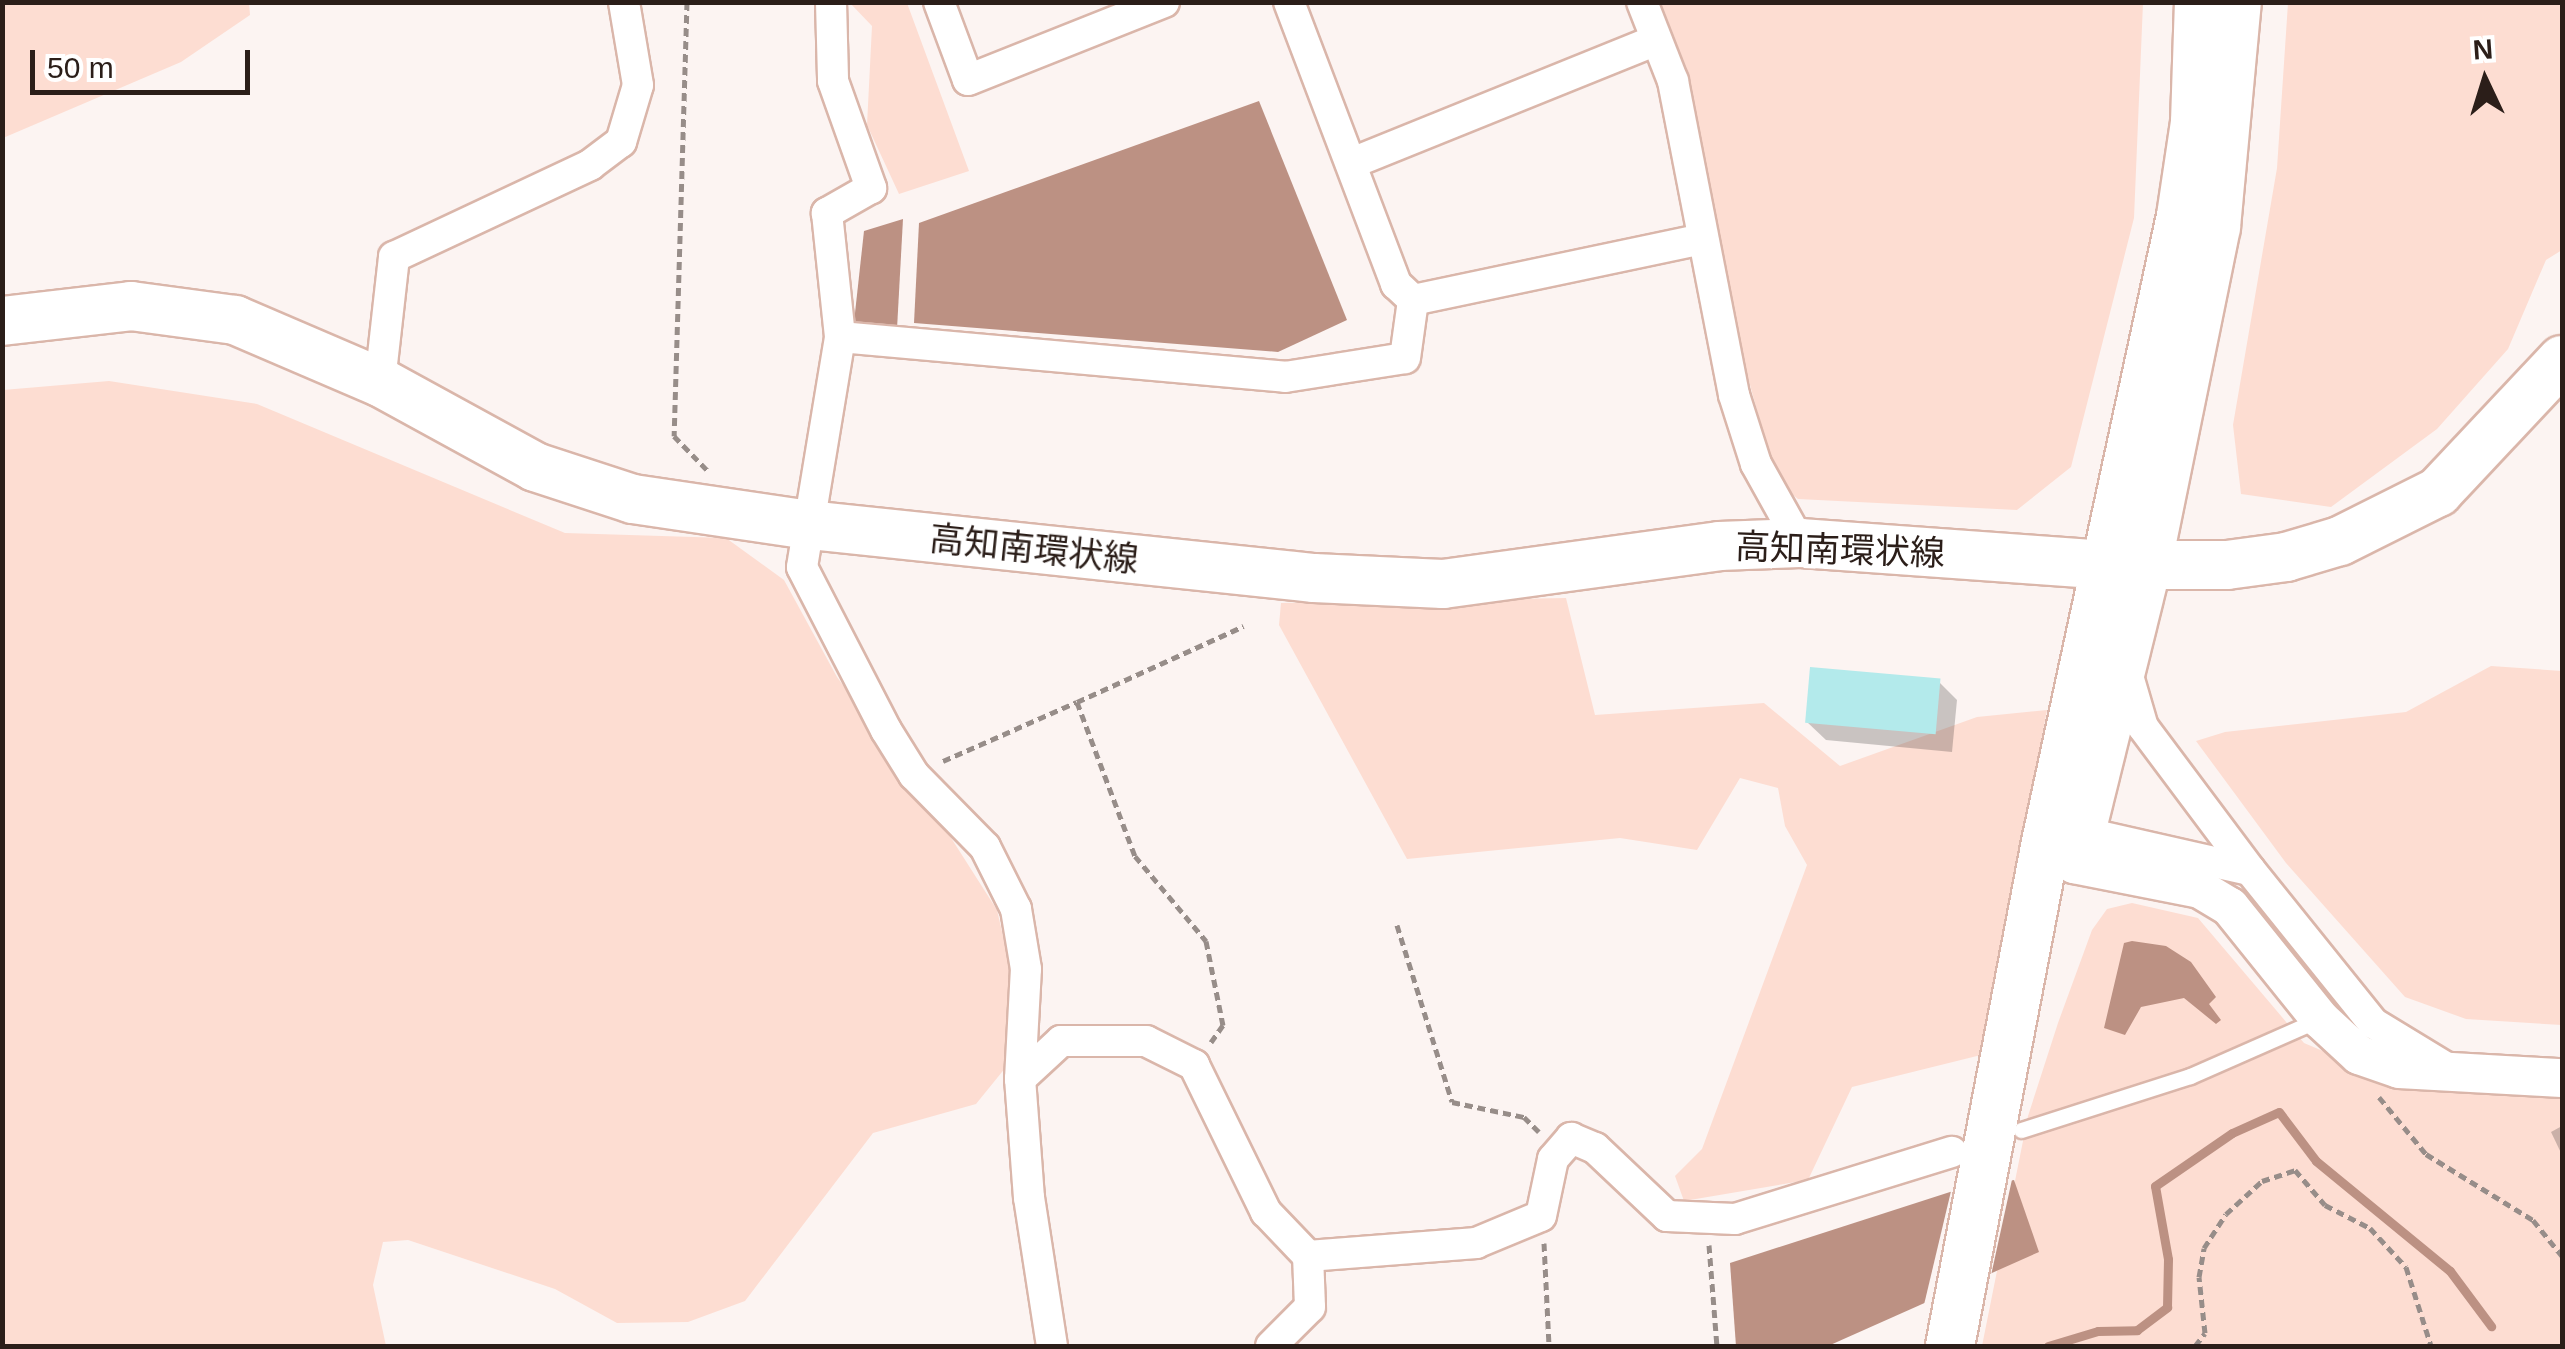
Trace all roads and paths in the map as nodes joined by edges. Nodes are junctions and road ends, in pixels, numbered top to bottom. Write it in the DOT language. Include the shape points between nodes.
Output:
graph roads {
  1 [pos="624,2"];
  2 [pos="687,2"];
  3 [pos="831,2"];
  4 [pos="939,2"];
  5 [pos="1164,2"];
  6 [pos="1642,2"];
  7 [pos="2199,2"];
  8 [pos="2237,2"];
  9 [pos="1298,5"];
  10 [pos="1656,40"];
  11 [pos="1352,162"];
  12 [pos="1702,240"];
  13 [pos="1413,300"];
  14 [pos="2,320"];
  15 [pos="840,338"];
  16 [pos="2562,360"];
  17 [pos="380,382"];
  18 [pos="720,484"];
  19 [pos="809,525"];
  20 [pos="1800,543"];
  21 [pos="2126,565"];
  22 [pos="1244,626"];
  23 [pos="2124,661"];
  24 [pos="1077,702"];
  25 [pos="914,775"];
  26 [pos="2067,846"];
  27 [pos="2250,870"];
  28 [pos="1396,924"];
  29 [pos="2320,1019"];
  30 [pos="1194,1064"];
  31 [pos="2450,1070"];
  32 [pos="2562,1078"];
  33 [pos="1020,1079"];
  34 [pos="2372,1086"];
  35 [pos="2021,1130"];
  36 [pos="1558,1153"];
  37 [pos="1969,1158"];
  38 [pos="1541,1216"];
  39 [pos="1735,1219"];
  40 [pos="1308,1256"];
  41 [pos="2562,1256"];
  42 [pos="1952,1329"];
  43 [pos="1052,1346"];
  44 [pos="1271,1346"];
  45 [pos="1549,1346"];
  46 [pos="1717,1346"];
  47 [pos="2195,1346"];
  48 [pos="2431,1346"];
  1 -- 17 [label="street" via="638,85 621,142 590,166 394,258"];
  2 -- 18 [label="path" via="674,436"];
  3 -- 15 [label="street" via="833,81 870,188 827,214"];
  4 -- 5 [label="street" via="968,80"];
  6 -- 10 [label="street"];
  7 -- 21 [label="main road" via="2195,122"];
  8 -- 21 [label="main road" via="2216,227"];
  9 -- 11 [label="street"];
  10 -- 11 [label="street"];
  10 -- 12 [label="street" via="1674,81"];
  11 -- 13 [label="street" via="1396,284"];
  12 -- 13 [label="street"];
  12 -- 20 [label="street" via="1756,464"];
  13 -- 15 [label="street" via="1405,358 1285,377"];
  14 -- 17 [label="main road, 高知南環状線" via="131,306 235,320"];
  15 -- 19 [label="street"];
  16 -- 21 [label="main road, 高知南環状線" via="2438,492 2404,512 2286,557"];
  17 -- 19 [label="main road, 高知南環状線" via="535,467 633,499"];
  19 -- 20 [label="main road, 高知南環状線" via="1314,578 1443,584 1719,546"];
  19 -- 25 [label="street" via="802,567"];
  20 -- 21 [label="main road, 高知南環状線"];
  21 -- 23 [label="main road"];
  21 -- 26 [label="main road"];
  22 -- 24 [label="path"];
  23 -- 26 [label="main road"];
  23 -- 27 [label="street" via="2144,727"];
  24 -- 25 [label="path"];
  24 -- 30 [label="path" via="1136,856 1206,941 1223,1025"];
  25 -- 33 [label="street" via="985,847 1016,908 1026,968"];
  26 -- 27 [label="street"];
  26 -- 29 [label="street" via="2200,890 2230,907"];
  26 -- 37 [label="main road"];
  27 -- 31 [label="street" via="2373,1023"];
  28 -- 36 [label="path" via="1452,1102 1524,1117"];
  29 -- 31 [label="street" via="2359,1054 2400,1069"];
  29 -- 35 [label="lane" via="2190,1076"];
  30 -- 33 [label="street" via="1146,1041 1061,1041"];
  30 -- 40 [label="street" via="1266,1212"];
  31 -- 32 [label="street"];
  33 -- 43 [label="street" via="1028,1198"];
  34 -- 41 [label="path" via="2426,1154 2532,1220"];
  36 -- 38 [label="street"];
  36 -- 39 [label="street" via="1570,1138 1595,1148 1668,1216"];
  37 -- 39 [label="street"];
  37 -- 42 [label="main road"];
  38 -- 40 [label="street" via="1476,1243"];
  38 -- 45 [label="path"];
  39 -- 46 [label="path" via="1708,1246"];
  40 -- 44 [label="street" via="1310,1307"];
  47 -- 48 [label="path" via="2205,1333 2199,1277 2204,1248 2226,1214 2262,1181 2295,1170 2325,1205 2370,1228 2406,1267"];
}
